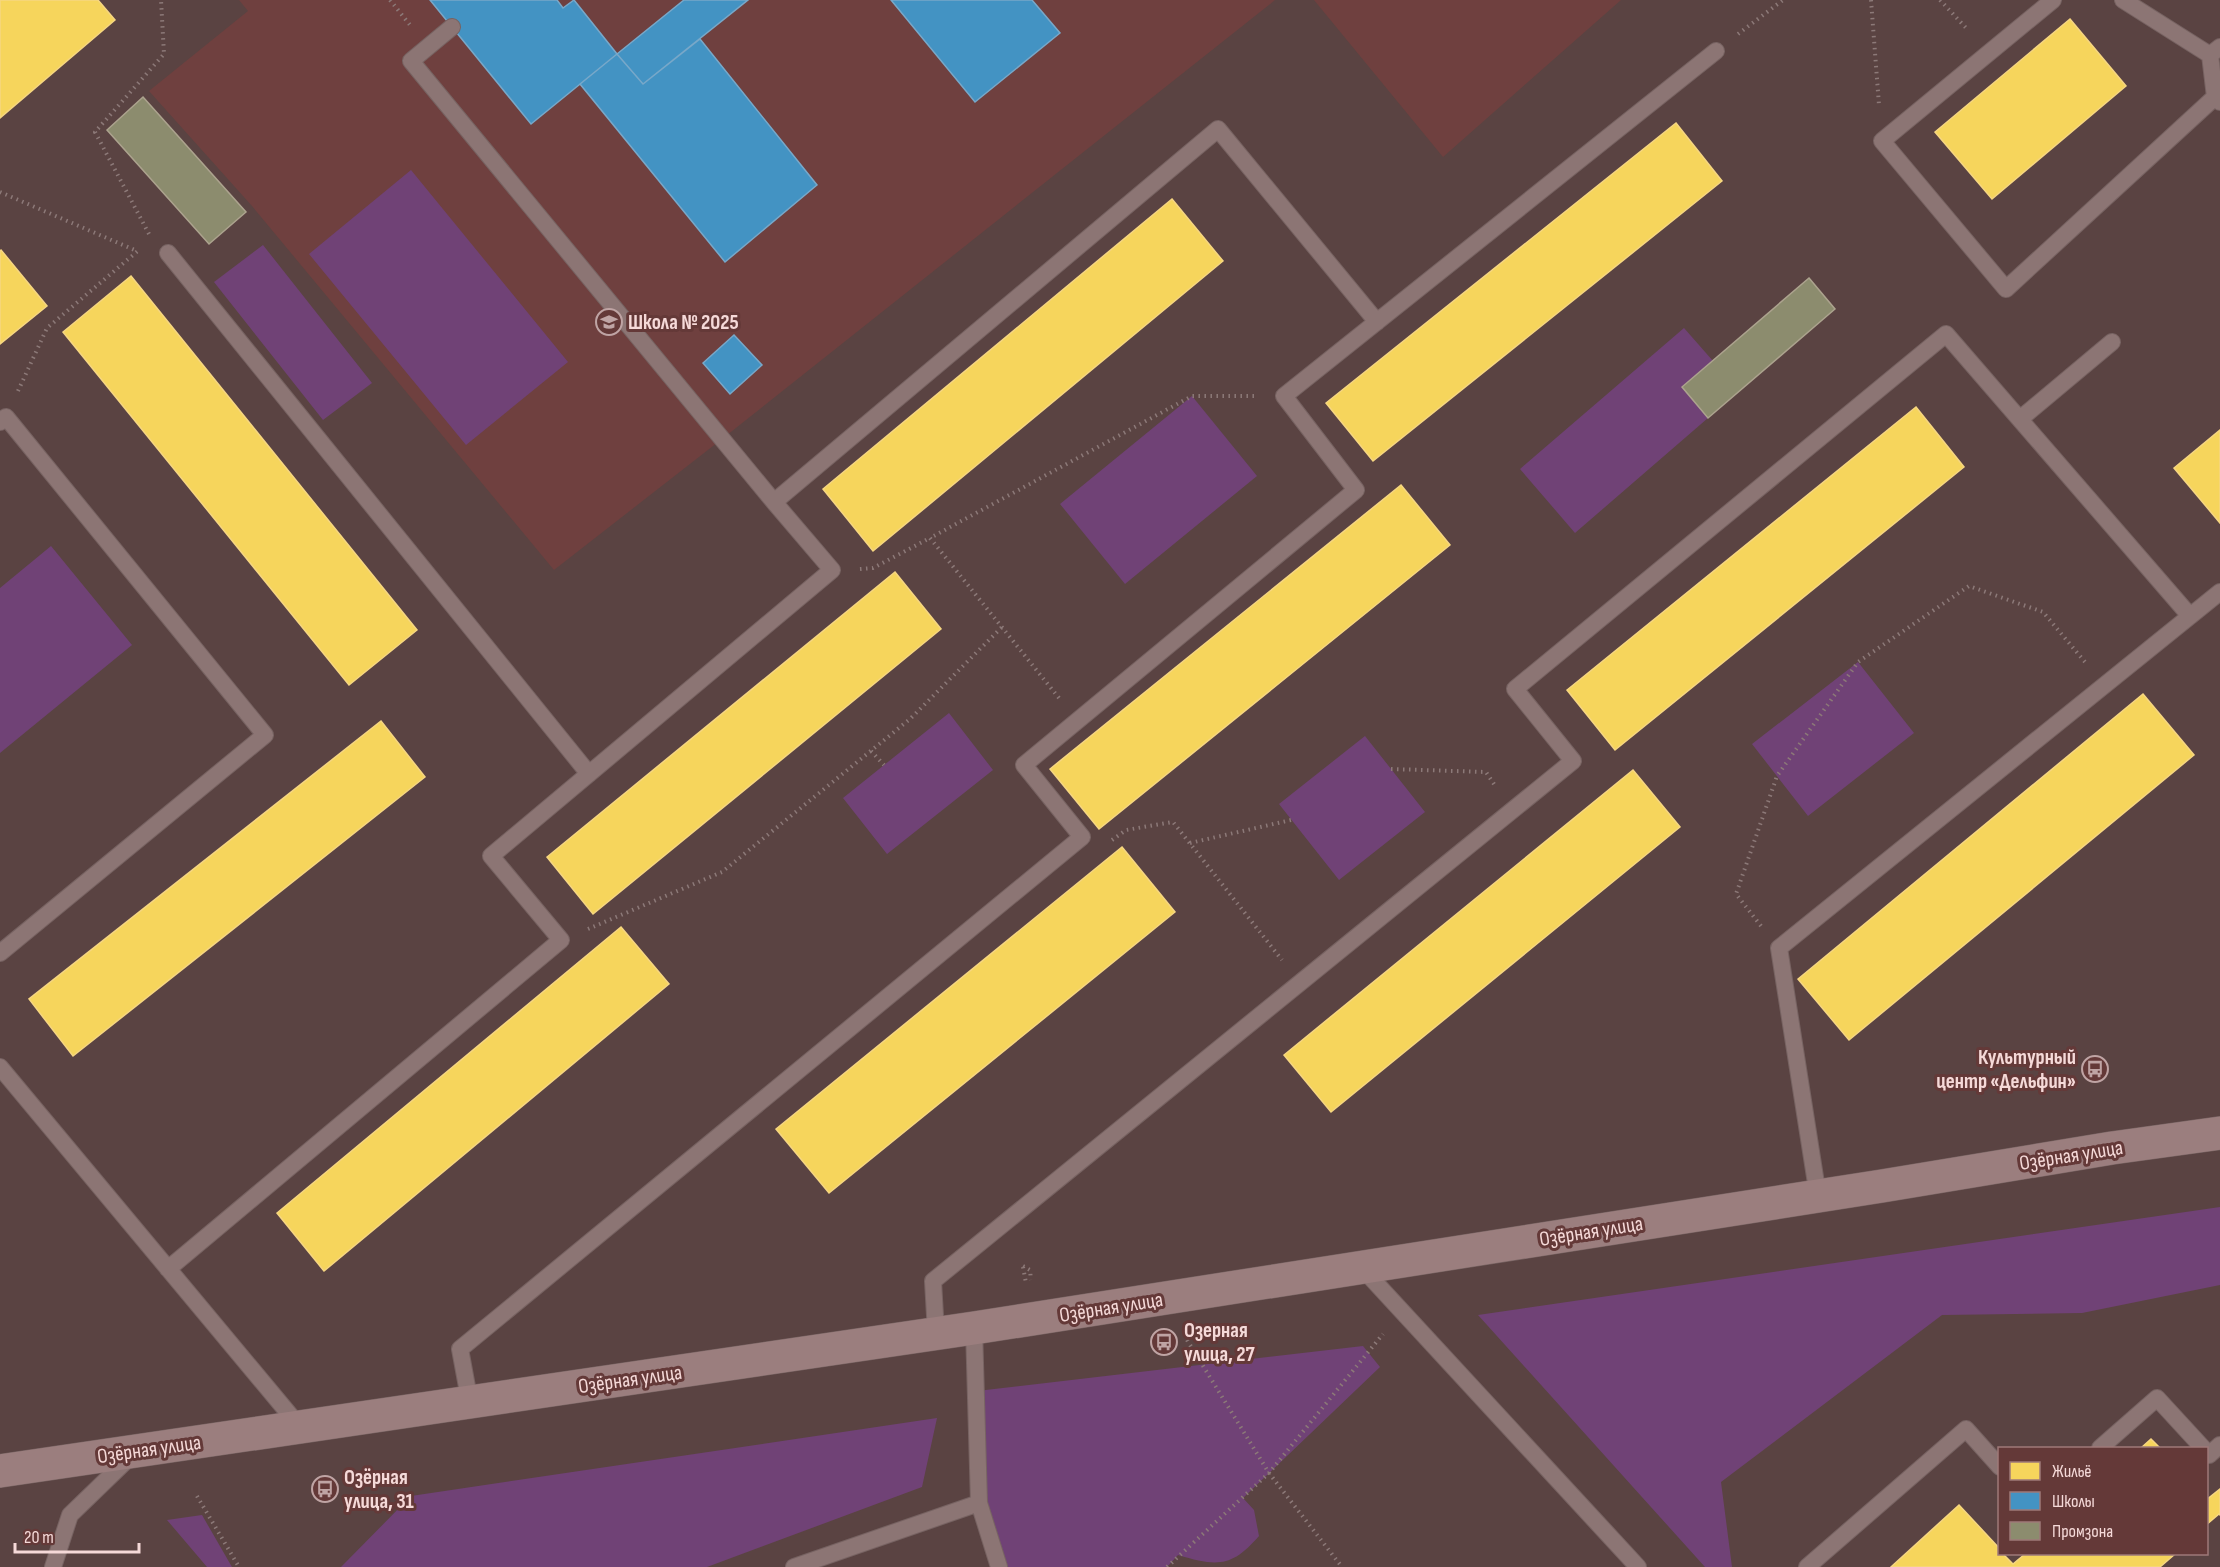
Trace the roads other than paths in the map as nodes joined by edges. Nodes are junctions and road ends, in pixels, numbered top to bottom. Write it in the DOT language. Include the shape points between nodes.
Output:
graph roads {
  1 [pos="2053,0"];
  2 [pos="2123,0"];
  3 [pos="452,27"];
  4 [pos="1716,51"];
  5 [pos="2215,51"];
  6 [pos="2218,100"];
  7 [pos="168,253"];
  8 [pos="1377,322"];
  9 [pos="2112,342"];
  10 [pos="3,419"];
  11 [pos="2020,419"];
  12 [pos="774,502"];
  13 [pos="2220,592"];
  14 [pos="2190,616"];
  15 [pos="589,774"];
  16 [pos="0,953"];
  17 [pos="0,1067"];
  18 [pos="2220,1133"];
  19 [pos="1818,1196"];
  20 [pos="1362,1268"];
  21 [pos="168,1269"];
  22 [pos="974,1328"];
  23 [pos="936,1333"];
  24 [pos="470,1403"];
  25 [pos="300,1427"];
  26 [pos="2220,1444"];
  27 [pos="2102,1447"];
  28 [pos="2201,1447"];
  29 [pos="138,1450"];
  30 [pos="2208,1454"];
  31 [pos="1998,1465"];
  32 [pos="0,1471"];
  33 [pos="979,1503"];
  34 [pos="53,1567"];
  35 [pos="794,1567"];
  36 [pos="999,1567"];
  37 [pos="1638,1567"];
  38 [pos="1808,1567"];
  1 -- 6 [label="lane" via="1882,141 2006,289"];
  2 -- 5 [label="lane"];
  3 -- 12 [label="lane" via="411,61"];
  4 -- 8 [label="lane"];
  5 -- 6 [label="lane"];
  7 -- 15 [label="lane"];
  8 -- 12 [label="lane" via="1218,129"];
  8 -- 24 [label="lane" via="1284,396 1356,490 1024,765 1082,837 459,1349"];
  9 -- 11 [label="lane"];
  10 -- 16 [label="lane" via="265,735"];
  11 -- 14 [label="lane"];
  11 -- 23 [label="lane" via="1946,334 1515,689 1573,761 933,1281"];
  12 -- 15 [label="lane" via="832,570"];
  13 -- 14 [label="lane"];
  14 -- 19 [label="lane" via="1779,948"];
  15 -- 21 [label="lane" via="491,856 561,940"];
  17 -- 21 [label="lane"];
  18 -- 19 [label="street, Озёрная улица"];
  19 -- 20 [label="street, Озёрная улица"];
  20 -- 22 [label="street, Озёрная улица"];
  20 -- 37 [label="lane"];
  21 -- 25 [label="lane"];
  22 -- 23 [label="street, Озёрная улица"];
  22 -- 33 [label="lane"];
  23 -- 24 [label="street, Озёрная улица"];
  24 -- 25 [label="street, Озёрная улица"];
  25 -- 29 [label="street, Озёрная улица"];
  26 -- 30 [label="lane"];
  27 -- 28 [label="lane" via="2157,1398"];
  29 -- 32 [label="street, Озёрная улица"];
  29 -- 34 [label="lane" via="70,1515"];
  31 -- 38 [label="lane" via="1966,1429"];
  33 -- 35 [label="lane"];
  33 -- 36 [label="lane"];
}
